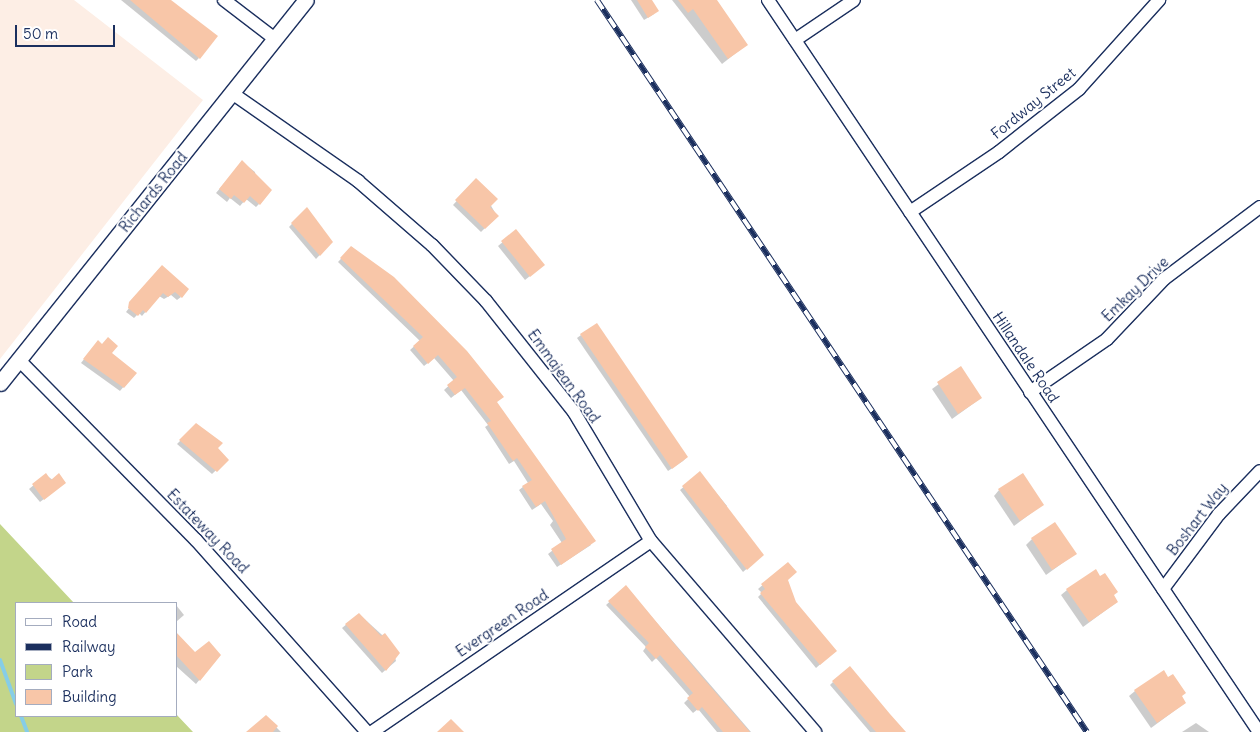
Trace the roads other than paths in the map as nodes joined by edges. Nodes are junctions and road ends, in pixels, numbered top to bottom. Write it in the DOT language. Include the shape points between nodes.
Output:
graph roads {
  1 [pos="224,0"];
  2 [pos="306,0"];
  3 [pos="768,0"];
  4 [pos="854,0"];
  5 [pos="1159,0"];
  6 [pos="275,40"];
  7 [pos="795,40"];
  8 [pos="232,94"];
  9 [pos="1260,207"];
  10 [pos="910,212"];
  11 [pos="19,360"];
  12 [pos="0,383"];
  13 [pos="1030,392"];
  14 [pos="1260,471"];
  15 [pos="651,541"];
  16 [pos="1163,590"];
  17 [pos="368,732"];
  18 [pos="372,732"];
  19 [pos="815,732"];
  20 [pos="1259,732"];
  1 -- 6 [label="street"];
  2 -- 6 [label="street, Richards Road"];
  3 -- 7 [label="street, Hillandale Road"];
  4 -- 7 [label="street"];
  5 -- 10 [label="street, Fordway Street" via="1079,89 1007,146"];
  6 -- 8 [label="street, Richards Road"];
  7 -- 10 [label="street, Hillandale Road"];
  8 -- 11 [label="street, Richards Road"];
  8 -- 15 [label="street, Emmajean Road" via="358,181 432,245 486,301 574,412"];
  9 -- 13 [label="street, Emkay Drive" via="1164,279 1107,339"];
  10 -- 13 [label="street, Hillandale Road"];
  11 -- 12 [label="street, Richards Road"];
  11 -- 17 [label="street, Estateway Road" via="196,540"];
  13 -- 16 [label="street, Hillandale Road"];
  14 -- 16 [label="street, Boshart Way" via="1219,514"];
  15 -- 18 [label="street, Evergreen Road"];
  15 -- 19 [label="street, Emmajean Road"];
  16 -- 20 [label="street, Hillandale Road"];
}
